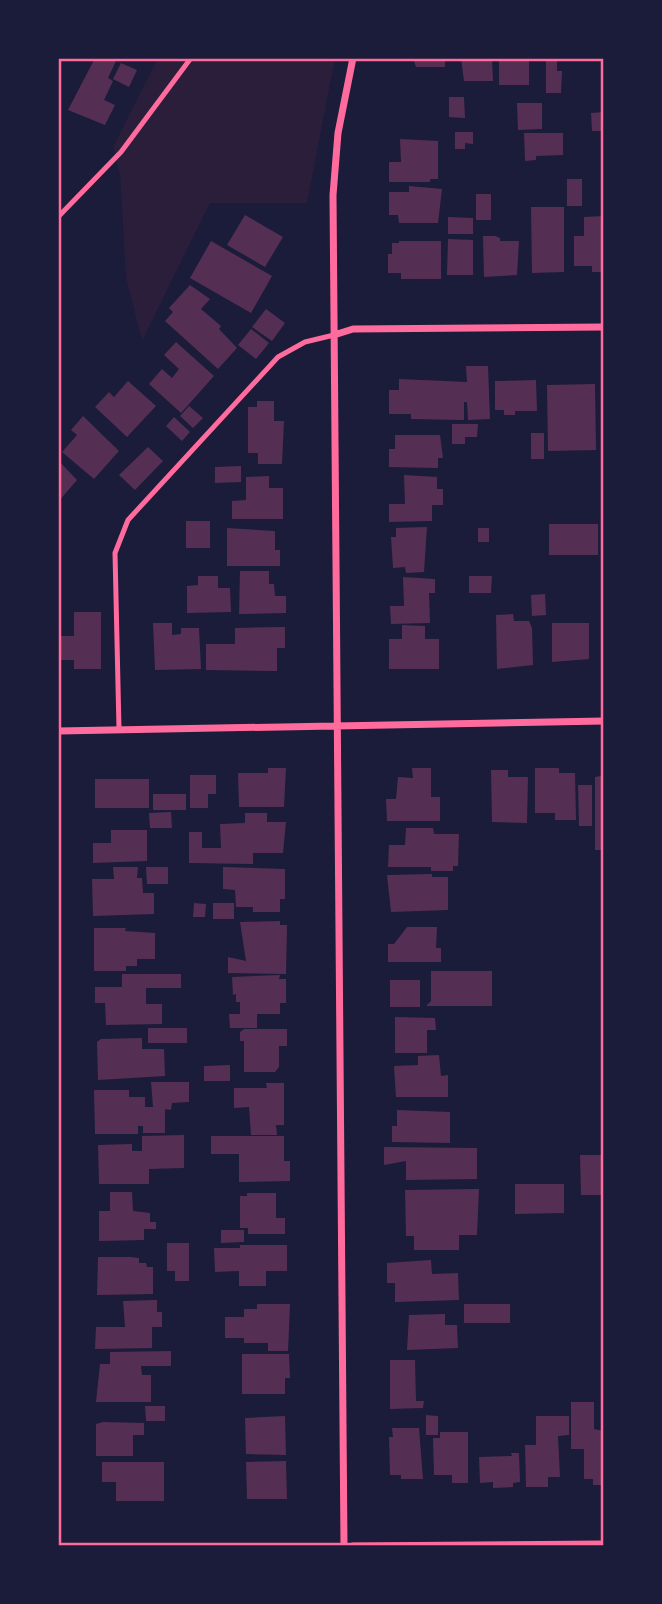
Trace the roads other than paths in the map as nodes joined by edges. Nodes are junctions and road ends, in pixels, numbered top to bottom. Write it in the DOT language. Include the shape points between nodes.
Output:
graph roads {
  1 [pos="191,58"];
  2 [pos="353,58"];
  3 [pos="58,217"];
  4 [pos="604,327"];
  5 [pos="334,335"];
  6 [pos="604,721"];
  7 [pos="336,723"];
  8 [pos="118,729"];
  9 [pos="58,731"];
  10 [pos="604,1544"];
  11 [pos="344,1546"];
  12 [pos="353,1546"];
  1 -- 3 [label="lane" via="121,152"];
  2 -- 5 [label="street" via="338,133 333,195"];
  4 -- 5 [label="street" via="353,329"];
  5 -- 7 [label="street"];
  5 -- 8 [label="lane" via="305,342 278,357 128,520 115,553"];
  6 -- 7 [label="street"];
  7 -- 8 [label="street"];
  7 -- 11 [label="street"];
  8 -- 9 [label="street"];
  10 -- 12 [label="street"];
}
